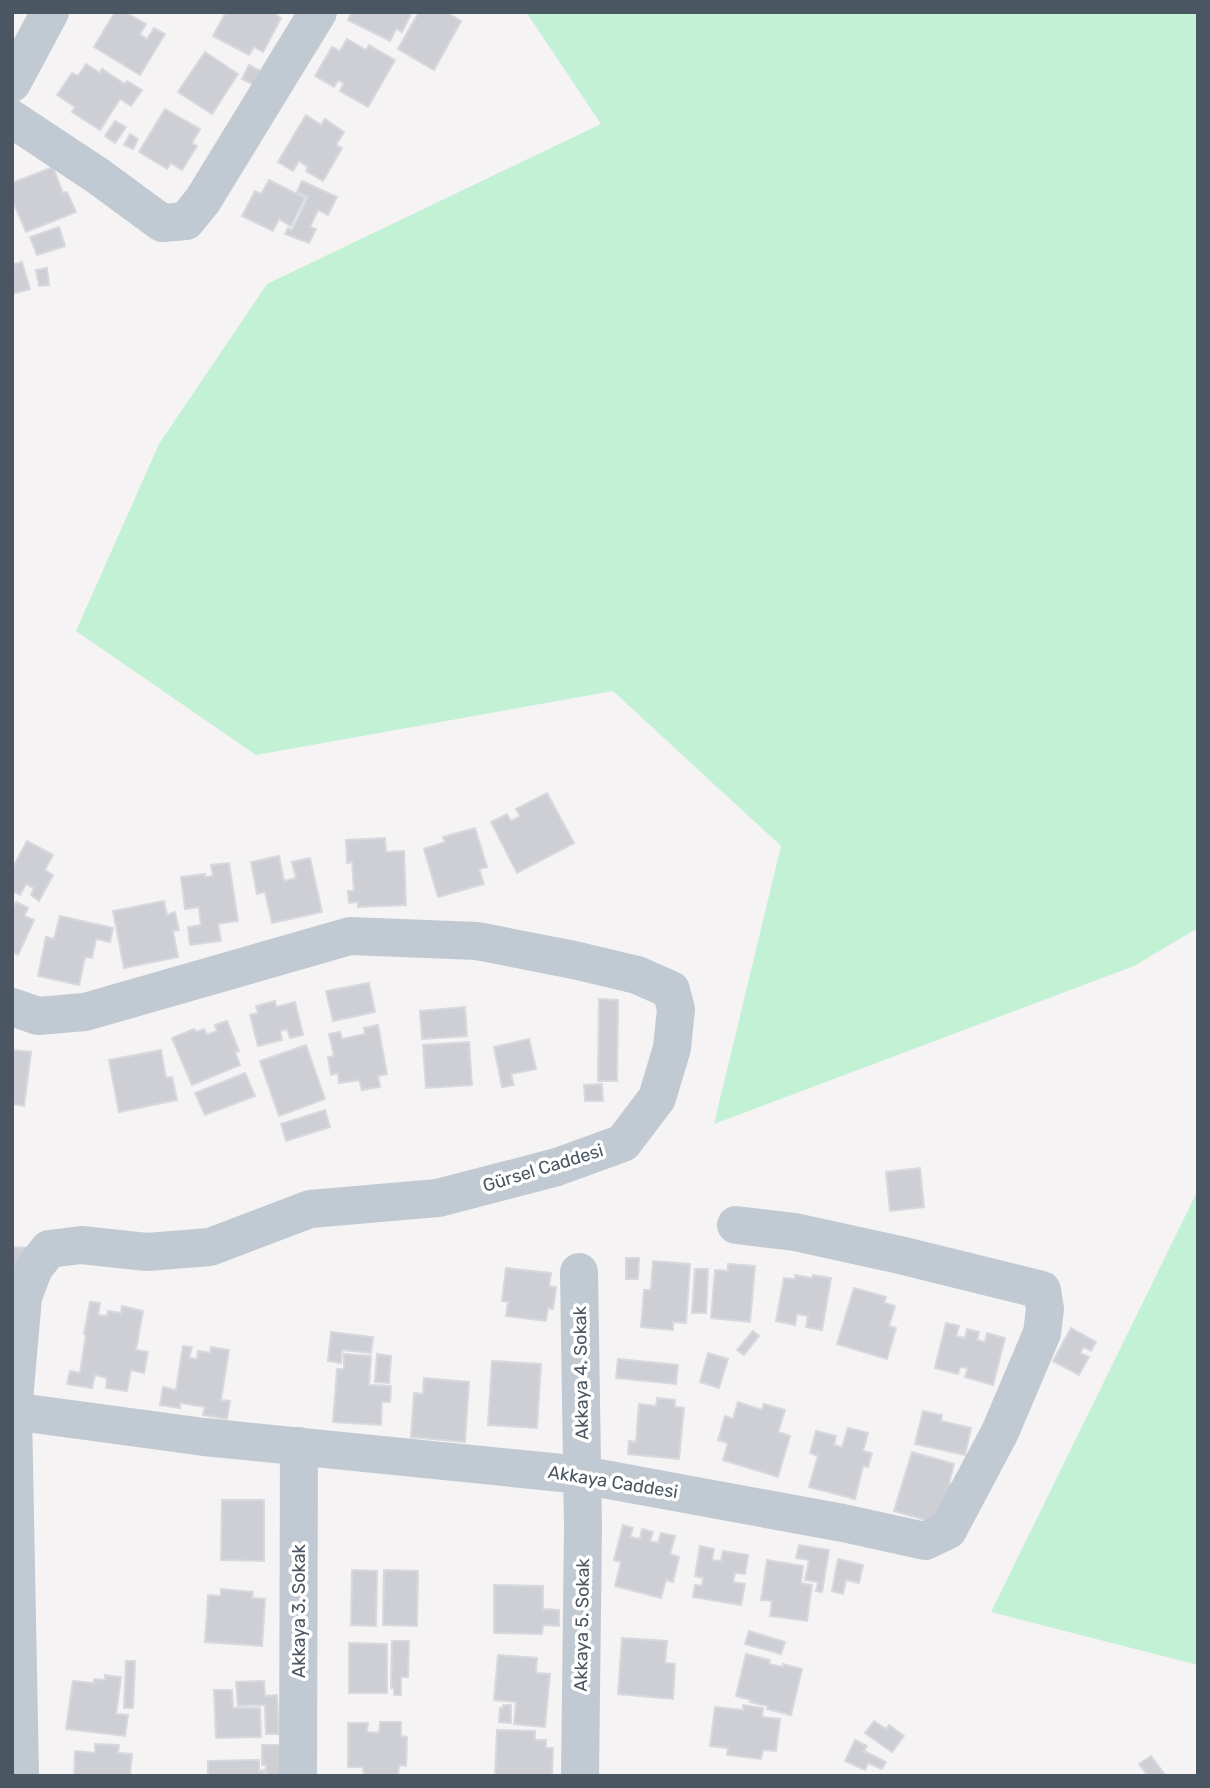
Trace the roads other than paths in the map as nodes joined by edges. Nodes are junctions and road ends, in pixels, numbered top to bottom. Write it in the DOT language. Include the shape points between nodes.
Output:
graph roads {
  1 [pos="50,12"];
  2 [pos="318,12"];
  3 [pos="12,83"];
  4 [pos="12,119"];
  5 [pos="12,1007"];
  6 [pos="736,1225"];
  7 [pos="579,1272"];
  8 [pos="13,1411"];
  9 [pos="299,1446"];
  10 [pos="582,1475"];
  11 [pos="20,1776"];
  12 [pos="298,1776"];
  13 [pos="580,1776"];
  1 -- 3 [label="street"];
  2 -- 4 [label="street" via="186,221 162,223"];
  5 -- 8 [label="street, Gürsel Caddesi" via="38,1016 85,1012 350,936 477,941 574,960 637,975 671,990 676,1009 672,1048 657,1098 623,1143 557,1167 438,1198 310,1209 210,1247 147,1252 81,1245 49,1249 34,1268 23,1297"];
  6 -- 10 [label="street, Akkaya Caddesi" via="795,1232 1042,1290 1042,1333 1000,1432 948,1530 925,1541"];
  7 -- 10 [label="street, Akkaya 4. Sokak"];
  8 -- 9 [label="street, Akkaya Caddesi"];
  8 -- 11 [label="street"];
  9 -- 10 [label="street, Akkaya Caddesi"];
  9 -- 12 [label="street, Akkaya 3. Sokak"];
  10 -- 13 [label="street, Akkaya 5. Sokak"];
}
